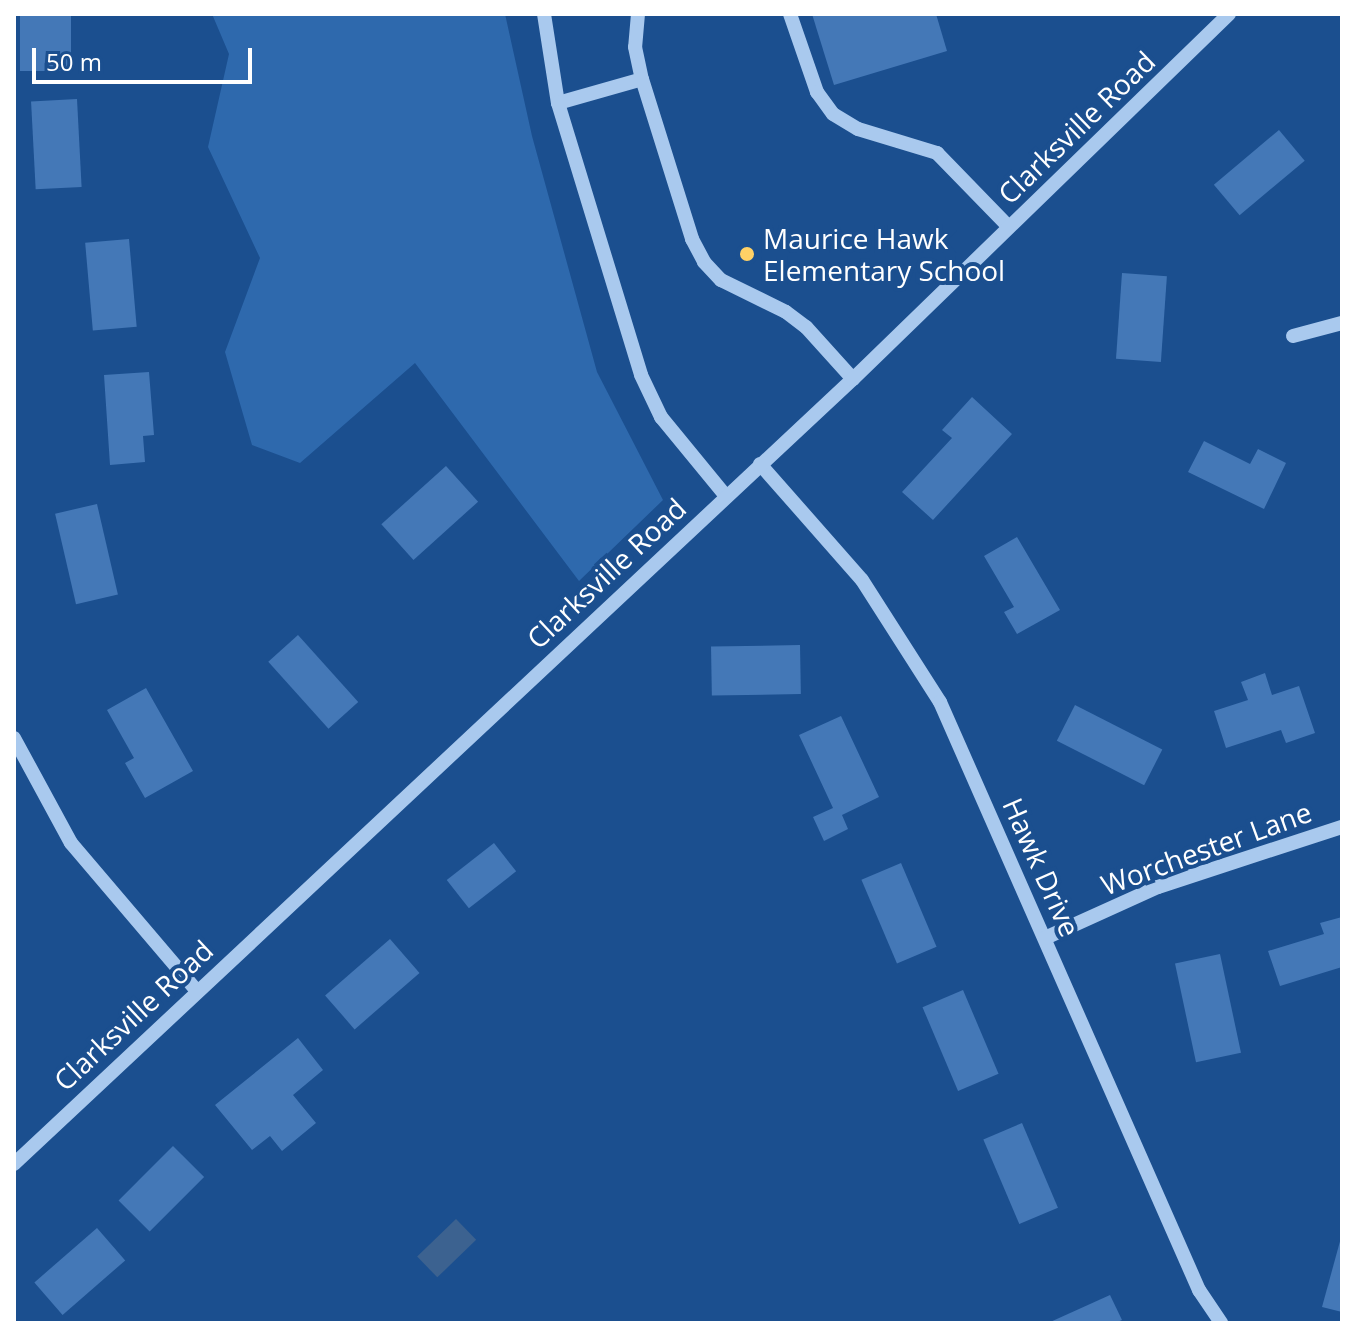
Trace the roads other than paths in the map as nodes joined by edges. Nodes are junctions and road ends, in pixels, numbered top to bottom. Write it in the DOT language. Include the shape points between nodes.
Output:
graph roads {
  1 [pos="544,14"];
  2 [pos="638,14"];
  3 [pos="790,14"];
  4 [pos="1229,14"];
  5 [pos="642,79"];
  6 [pos="558,103"];
  7 [pos="1009,227"];
  8 [pos="1342,323"];
  9 [pos="1293,336"];
  10 [pos="853,379"];
  11 [pos="760,464"];
  12 [pos="726,496"];
  13 [pos="14,738"];
  14 [pos="1342,827"];
  15 [pos="1045,938"];
  16 [pos="197,991"];
  17 [pos="14,1164"];
  18 [pos="1221,1323"];
  1 -- 6 [label="street"];
  2 -- 5 [label="street" via="635,47"];
  3 -- 7 [label="street" via="817,92 833,114 858,129 937,153"];
  4 -- 7 [label="street, Clarksville Road"];
  5 -- 6 [label="street"];
  5 -- 10 [label="street" via="692,239 721,280 786,312"];
  6 -- 12 [label="street" via="641,375 661,417"];
  7 -- 10 [label="street, Clarksville Road"];
  8 -- 9 [label="street"];
  10 -- 11 [label="street, Clarksville Road"];
  11 -- 12 [label="street, Clarksville Road"];
  11 -- 15 [label="street, Hawk Drive" via="862,580 904,639 957,736"];
  12 -- 16 [label="street, Clarksville Road"];
  13 -- 16 [label="street" via="71,843"];
  14 -- 15 [label="street, Worchester Lane" via="1158,887"];
  15 -- 18 [label="street, Hawk Drive" via="1199,1290"];
  16 -- 17 [label="street, Clarksville Road"];
}
